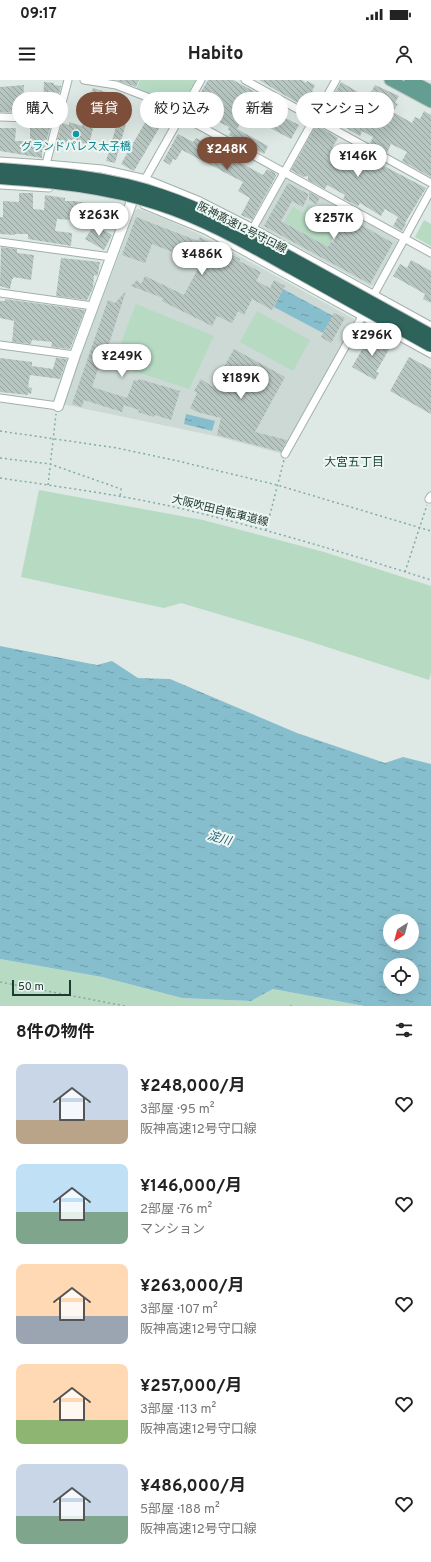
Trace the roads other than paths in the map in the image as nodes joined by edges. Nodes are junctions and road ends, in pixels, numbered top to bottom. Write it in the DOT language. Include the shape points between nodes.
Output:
graph roads {
  1 [pos="68,80"];
  2 [pos="84,80"];
  3 [pos="201,80"];
  4 [pos="245,80"];
  5 [pos="336,80"];
  6 [pos="390,80"];
  7 [pos="410,80"];
  8 [pos="117,83"];
  9 [pos="65,92"];
  10 [pos="194,92"];
  11 [pos="330,92"];
  12 [pos="431,92"];
  13 [pos="140,94"];
  14 [pos="431,102"];
  15 [pos="296,108"];
  16 [pos="0,117"];
  17 [pos="12,117"];
  18 [pos="56,128"];
  19 [pos="174,128"];
  20 [pos="204,128"];
  21 [pos="310,128"];
  22 [pos="331,128"];
  23 [pos="0,161"];
  24 [pos="46,164"];
  25 [pos="0,169"];
  26 [pos="284,173"];
  27 [pos="0,178"];
  28 [pos="146,179"];
  29 [pos="431,183"];
  30 [pos="0,185"];
  31 [pos="431,190"];
  32 [pos="132,201"];
  33 [pos="253,228"];
  34 [pos="405,238"];
  35 [pos="0,242"];
  36 [pos="431,253"];
  37 [pos="111,257"];
  38 [pos="0,293"];
  39 [pos="374,294"];
  40 [pos="93,306"];
  41 [pos="362,316"];
  42 [pos="431,326"];
  43 [pos="431,334"];
  44 [pos="0,345"];
  45 [pos="431,346"];
  46 [pos="431,354"];
  47 [pos="75,355"];
  48 [pos="0,398"];
  49 [pos="58,406"];
  50 [pos="285,454"];
  1 -- 9 [label="street"];
  2 -- 8 [label="street"];
  3 -- 10 [label="street"];
  4 -- 15 [label="street"];
  5 -- 11 [label="street"];
  6 -- 14 [label="main road"];
  7 -- 12 [label="main road"];
  8 -- 13 [label="street"];
  16 -- 17 [label="street"];
  18 -- 24 [label="street"];
  19 -- 28 [label="street"];
  20 -- 26 [label="street"];
  21 -- 26 [label="street"];
  22 -- 29 [label="street"];
  23 -- 24 [label="street"];
  24 -- 28 [label="street" via="102,169"];
  25 -- 43 [label="highway, 阪神高速12号守口線, bridge" via="54,172 94,178 180,202 224,221"];
  26 -- 33 [label="street"];
  26 -- 34 [label="street"];
  27 -- 45 [label="highway, 阪神高速12号守口線, bridge" via="92,188 135,197 177,211 225,233"];
  28 -- 32 [label="street"];
  28 -- 33 [label="street" via="200,201"];
  30 -- 32 [label="street" via="90,192"];
  31 -- 34 [label="street"];
  32 -- 37 [label="street"];
  32 -- 41 [label="street" via="205,230"];
  33 -- 39 [label="street"];
  34 -- 36 [label="street"];
  34 -- 39 [label="street"];
  35 -- 37 [label="street"];
  37 -- 40 [label="street"];
  38 -- 40 [label="street"];
  39 -- 41 [label="street"];
  39 -- 42 [label="street"];
  40 -- 47 [label="street"];
  41 -- 46 [label="street"];
  41 -- 50 [label="street"];
  44 -- 47 [label="street"];
  47 -- 49 [label="street"];
  48 -- 49 [label="street"];
}
